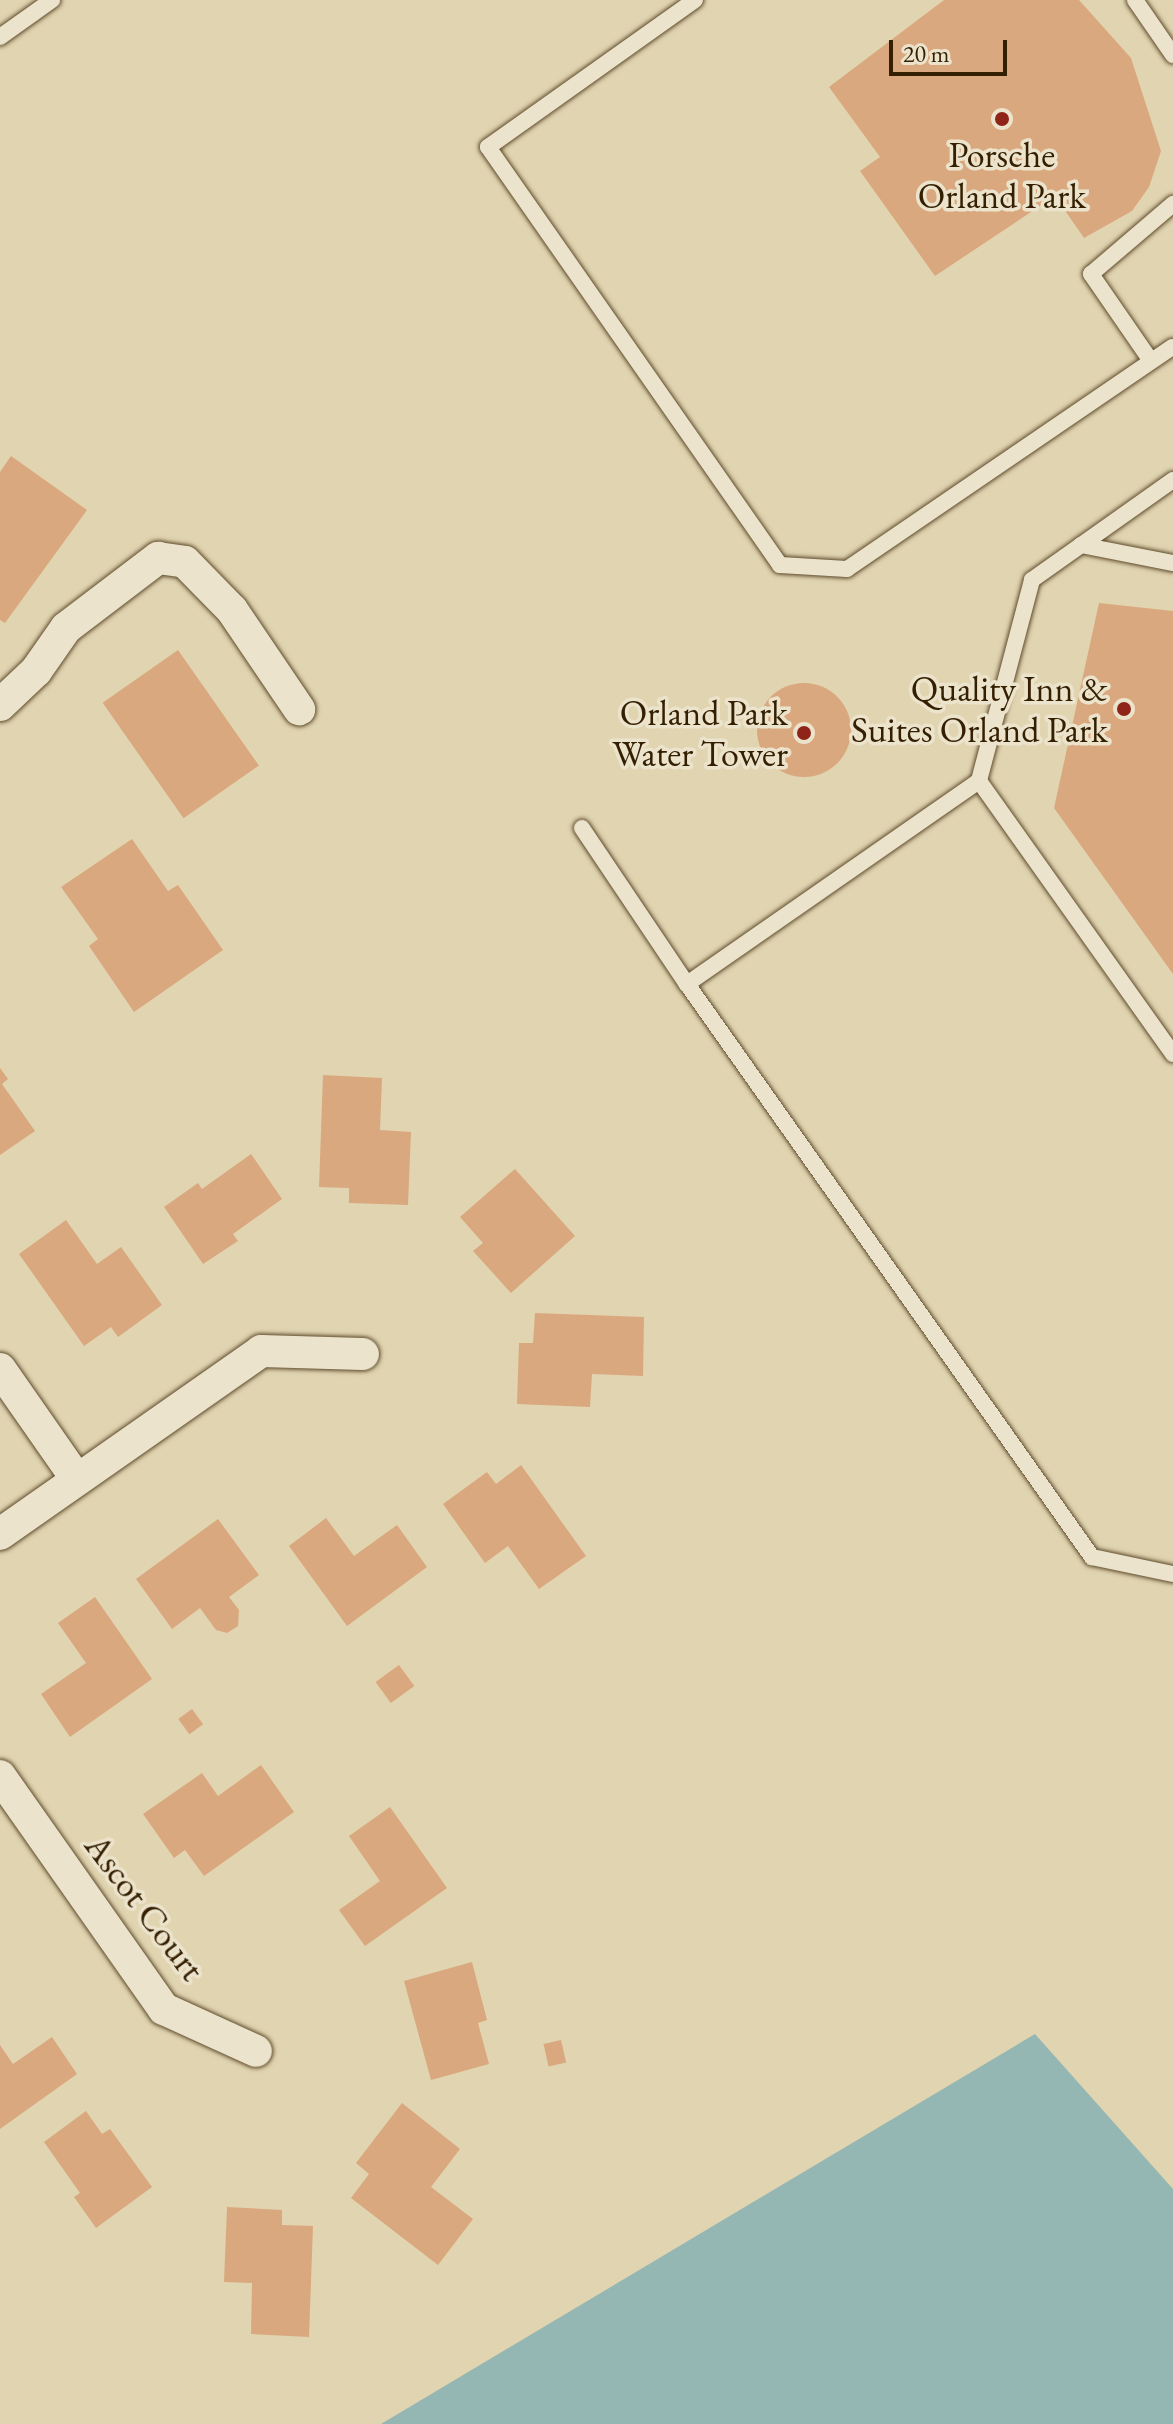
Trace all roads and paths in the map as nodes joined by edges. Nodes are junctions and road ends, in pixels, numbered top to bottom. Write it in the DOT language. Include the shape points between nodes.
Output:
graph roads {
  1 [pos="52,0"];
  2 [pos="695,0"];
  3 [pos="1135,0"];
  4 [pos="0,37"];
  5 [pos="1173,55"];
  6 [pos="1173,204"];
  7 [pos="1173,347"];
  8 [pos="1151,361"];
  9 [pos="1173,480"];
  10 [pos="1081,545"];
  11 [pos="1173,563"];
  12 [pos="0,705"];
  13 [pos="299,709"];
  14 [pos="979,781"];
  15 [pos="582,828"];
  16 [pos="687,984"];
  17 [pos="1173,1054"];
  18 [pos="363,1354"];
  19 [pos="0,1369"];
  20 [pos="76,1478"];
  21 [pos="0,1534"];
  22 [pos="1173,1574"];
  23 [pos="0,1776"];
  24 [pos="256,2051"];
  1 -- 4 [label="lane"];
  2 -- 8 [label="lane" via="488,147 780,565 847,569"];
  3 -- 5 [label="lane"];
  6 -- 8 [label="lane" via="1091,274"];
  7 -- 8 [label="lane"];
  9 -- 10 [label="lane"];
  10 -- 11 [label="lane"];
  10 -- 14 [label="lane" via="1032,580"];
  12 -- 13 [label="street" via="36,671 66,628 158,558 185,562 232,610"];
  14 -- 16 [label="lane"];
  14 -- 17 [label="lane"];
  15 -- 16 [label="lane"];
  16 -- 22 [label="lane" via="1092,1557"];
  18 -- 20 [label="street" via="261,1351"];
  19 -- 20 [label="street"];
  20 -- 21 [label="street"];
  23 -- 24 [label="street, Ascot Court" via="164,2009"];
}
